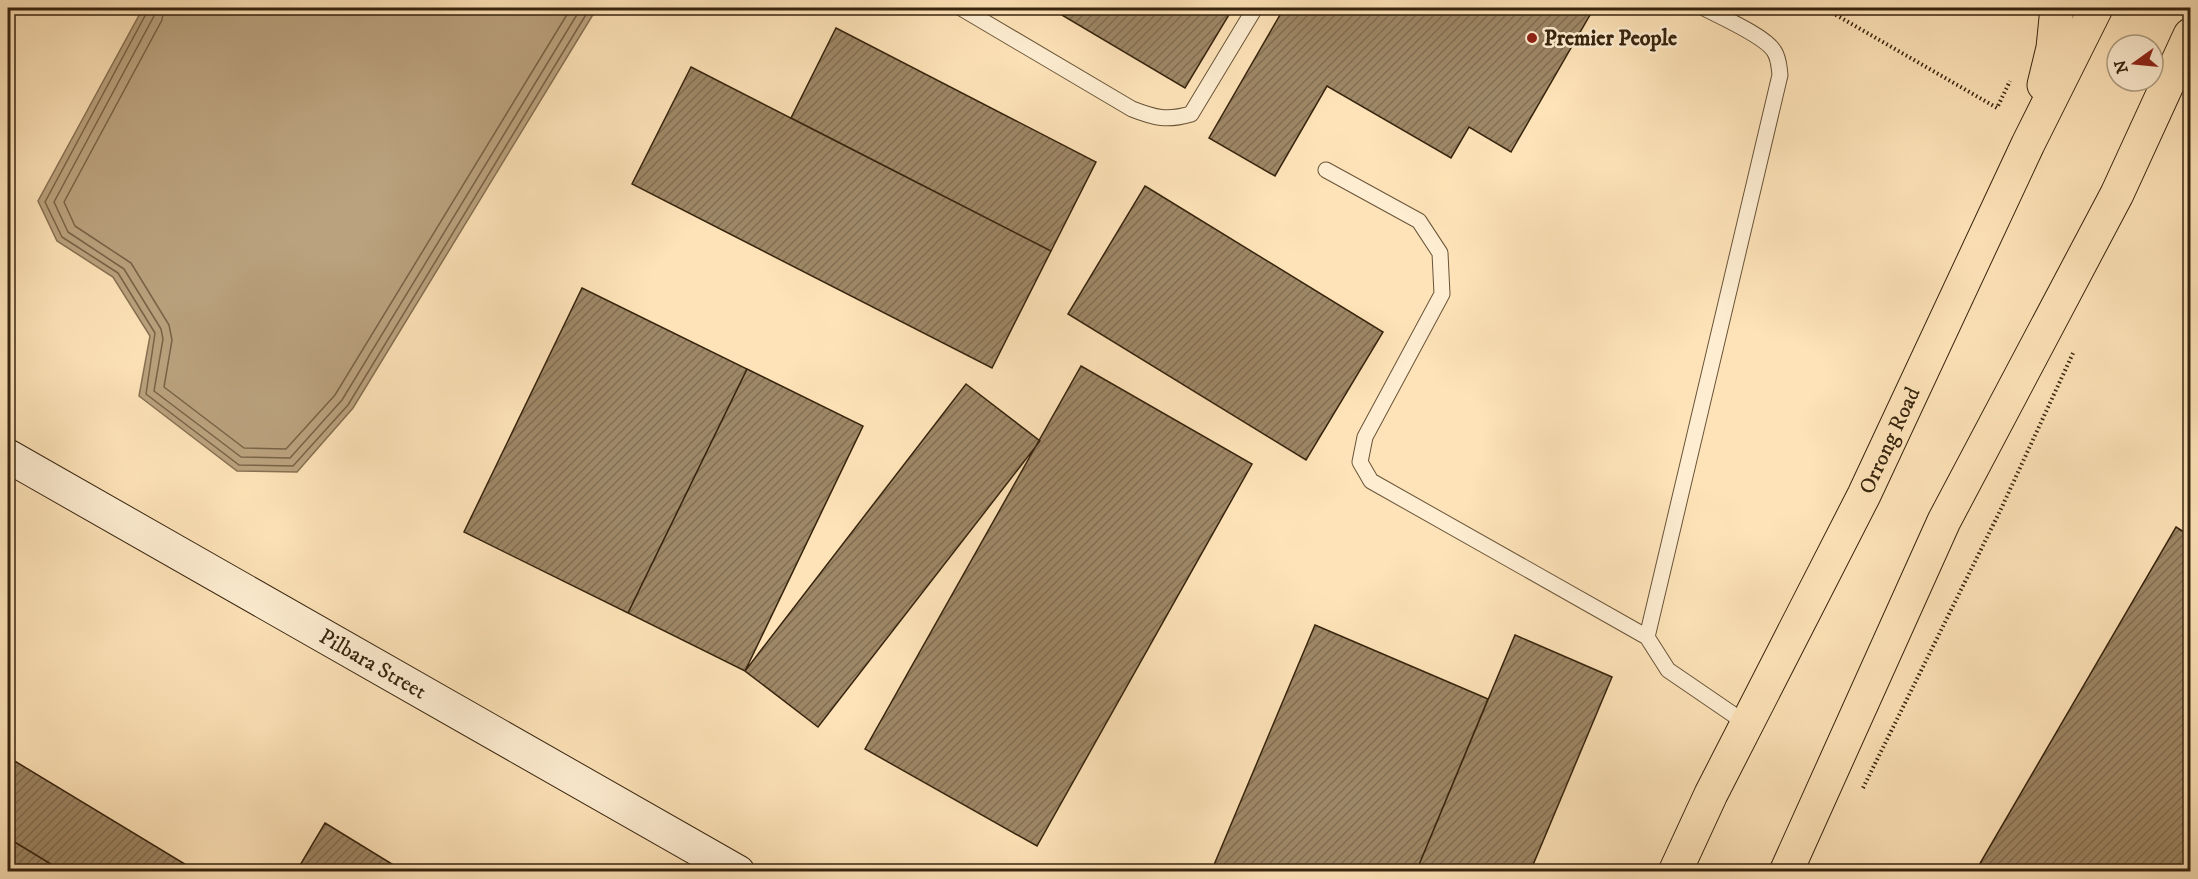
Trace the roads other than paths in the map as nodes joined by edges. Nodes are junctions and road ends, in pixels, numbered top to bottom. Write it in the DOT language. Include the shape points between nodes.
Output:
graph roads {
  1 [pos="961,8"];
  2 [pos="1256,8"];
  3 [pos="1704,8"];
  4 [pos="2057,8"];
  5 [pos="2096,8"];
  6 [pos="2190,35"];
  7 [pos="2028,144"];
  8 [pos="1326,170"];
  9 [pos="8,456"];
  10 [pos="1647,637"];
  11 [pos="1747,724"];
  12 [pos="738,872"];
  13 [pos="1675,872"];
  14 [pos="1786,872"];
  1 -- 2 [label="lane" via="1132,109 1156,118 1176,118 1191,114"];
  3 -- 10 [label="lane" via="1774,50 1780,75"];
  4 -- 7 [label="highway" via="2053,48"];
  5 -- 7 [label="highway, Orrong Road"];
  6 -- 14 [label="highway" via="2116,194 1944,520"];
  7 -- 11 [label="highway, Orrong Road" via="1864,495"];
  8 -- 10 [label="lane" via="1419,221 1440,253 1442,294 1365,437 1360,462 1371,481"];
  9 -- 12 [label="main road, Pilbara Street"];
  10 -- 11 [label="lane" via="1668,670"];
  11 -- 13 [label="highway, Orrong Road"];
}
